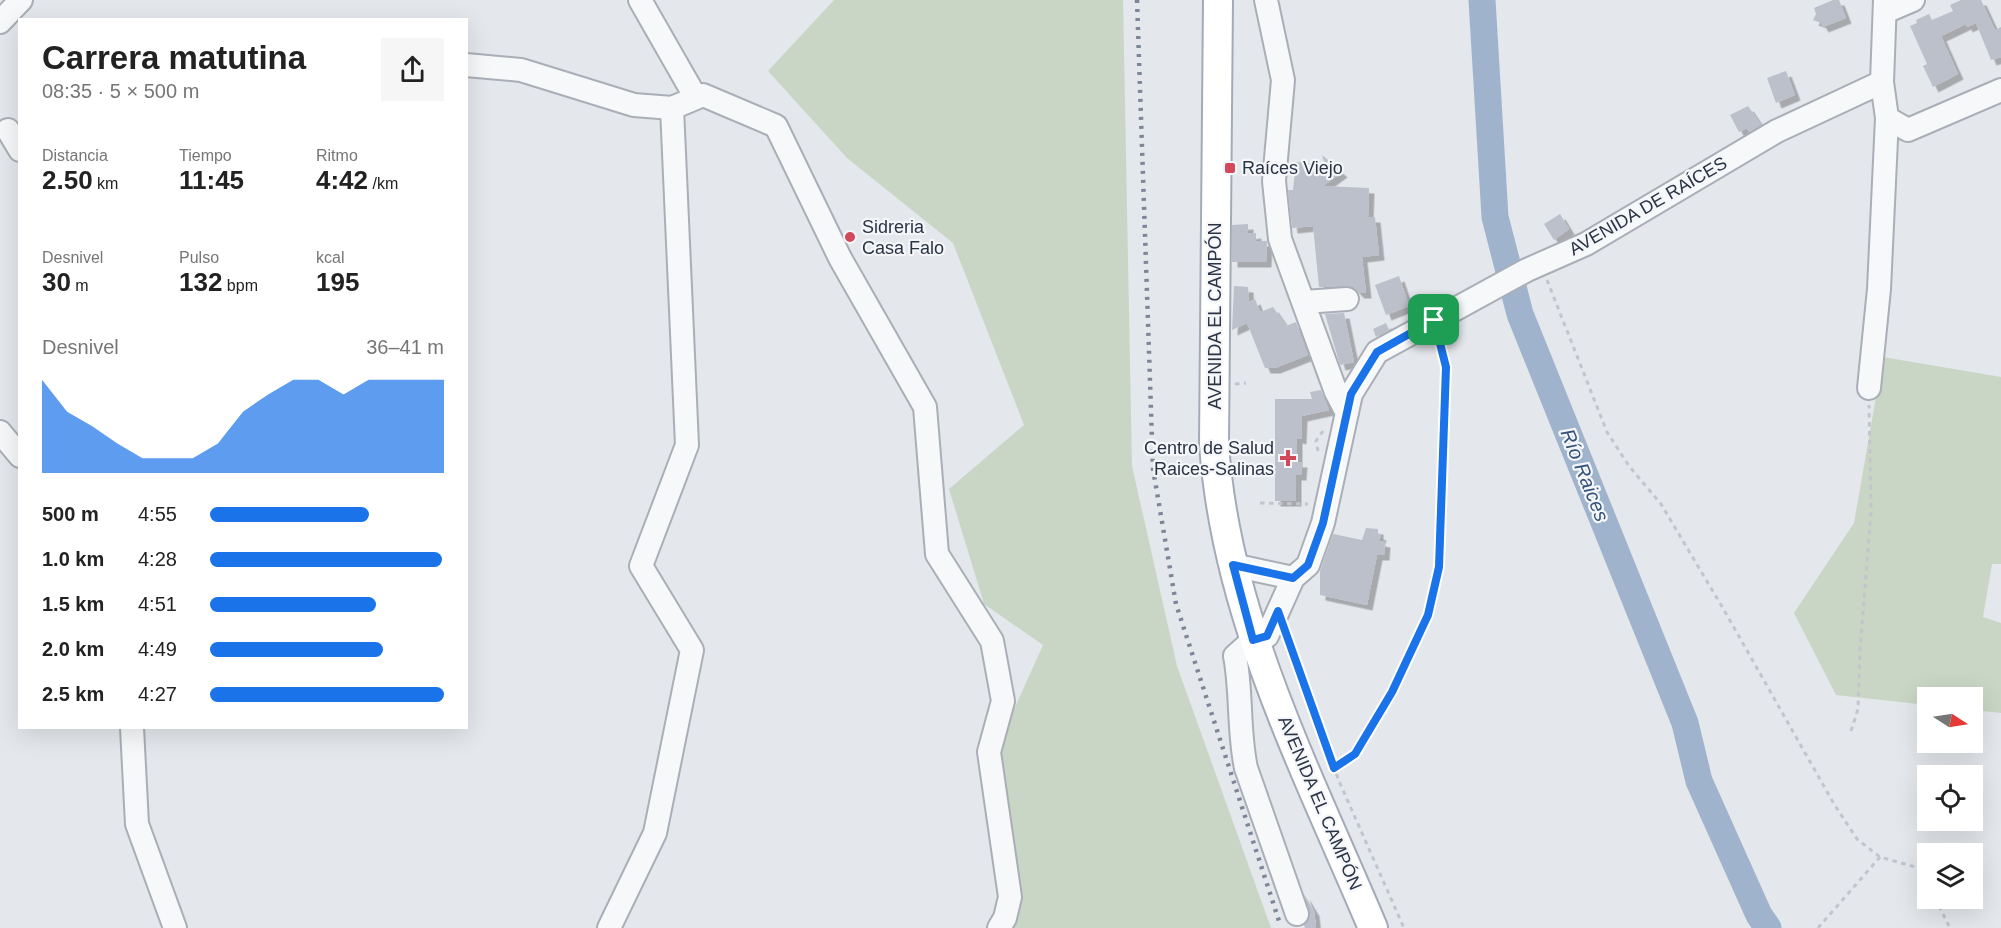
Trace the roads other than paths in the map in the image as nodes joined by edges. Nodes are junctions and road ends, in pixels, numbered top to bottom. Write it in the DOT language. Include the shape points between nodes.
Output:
graph roads {
  1 [pos="21,0"];
  2 [pos="640,0"];
  3 [pos="1218,0"];
  4 [pos="1266,0"];
  5 [pos="1913,0"];
  6 [pos="1885,6"];
  7 [pos="0,22"];
  8 [pos="468,65"];
  9 [pos="1882,82"];
  10 [pos="2001,90"];
  11 [pos="696,98"];
  12 [pos="672,108"];
  13 [pos="1887,118"];
  14 [pos="9,129"];
  15 [pos="18,146"];
  16 [pos="1347,299"];
  17 [pos="1304,302"];
  18 [pos="1869,388"];
  19 [pos="1347,413"];
  20 [pos="0,432"];
  21 [pos="18,454"];
  22 [pos="1233,565"];
  23 [pos="1293,578"];
  24 [pos="1253,640"];
  25 [pos="132,729"];
  26 [pos="1297,914"];
  27 [pos="175,928"];
  28 [pos="609,928"];
  29 [pos="999,928"];
  30 [pos="1373,928"];
  1 -- 7 [label="street"];
  2 -- 11 [label="street"];
  3 -- 22 [label="main road, AVENIDA EL CAMPÓN" via="1214,443"];
  4 -- 17 [label="street" via="1283,80 1274,181 1280,239"];
  5 -- 6 [label="street"];
  6 -- 9 [label="street"];
  8 -- 12 [label="street" via="521,70 634,105"];
  9 -- 13 [label="street"];
  9 -- 19 [label="street, AVENIDA DE RAÍCES" via="1777,131 1586,244 1493,287 1377,352 1351,394"];
  10 -- 13 [label="street" via="1908,130"];
  11 -- 12 [label="street"];
  11 -- 29 [label="street" via="703,95 776,126 840,258 925,407 937,554 992,641 1003,701 989,752 1010,897"];
  12 -- 28 [label="street" via="687,445 641,566 692,650 655,833"];
  13 -- 18 [label="street" via="1879,289"];
  14 -- 15 [label="street"];
  16 -- 17 [label="street"];
  17 -- 19 [label="street" via="1335,392"];
  19 -- 23 [label="street, AVENIDA DE RAÍCES" via="1323,523 1308,565"];
  20 -- 21 [label="street"];
  22 -- 23 [label="street"];
  22 -- 24 [label="main road, AVENIDA EL CAMPÓN"];
  23 -- 24 [label="street, AVENIDA DE RAÍCES" via="1267,636"];
  24 -- 26 [label="street" via="1235,656 1240,684 1241,744"];
  24 -- 30 [label="main road, AVENIDA EL CAMPÓN"];
  25 -- 27 [label="street" via="137,824"];
}
